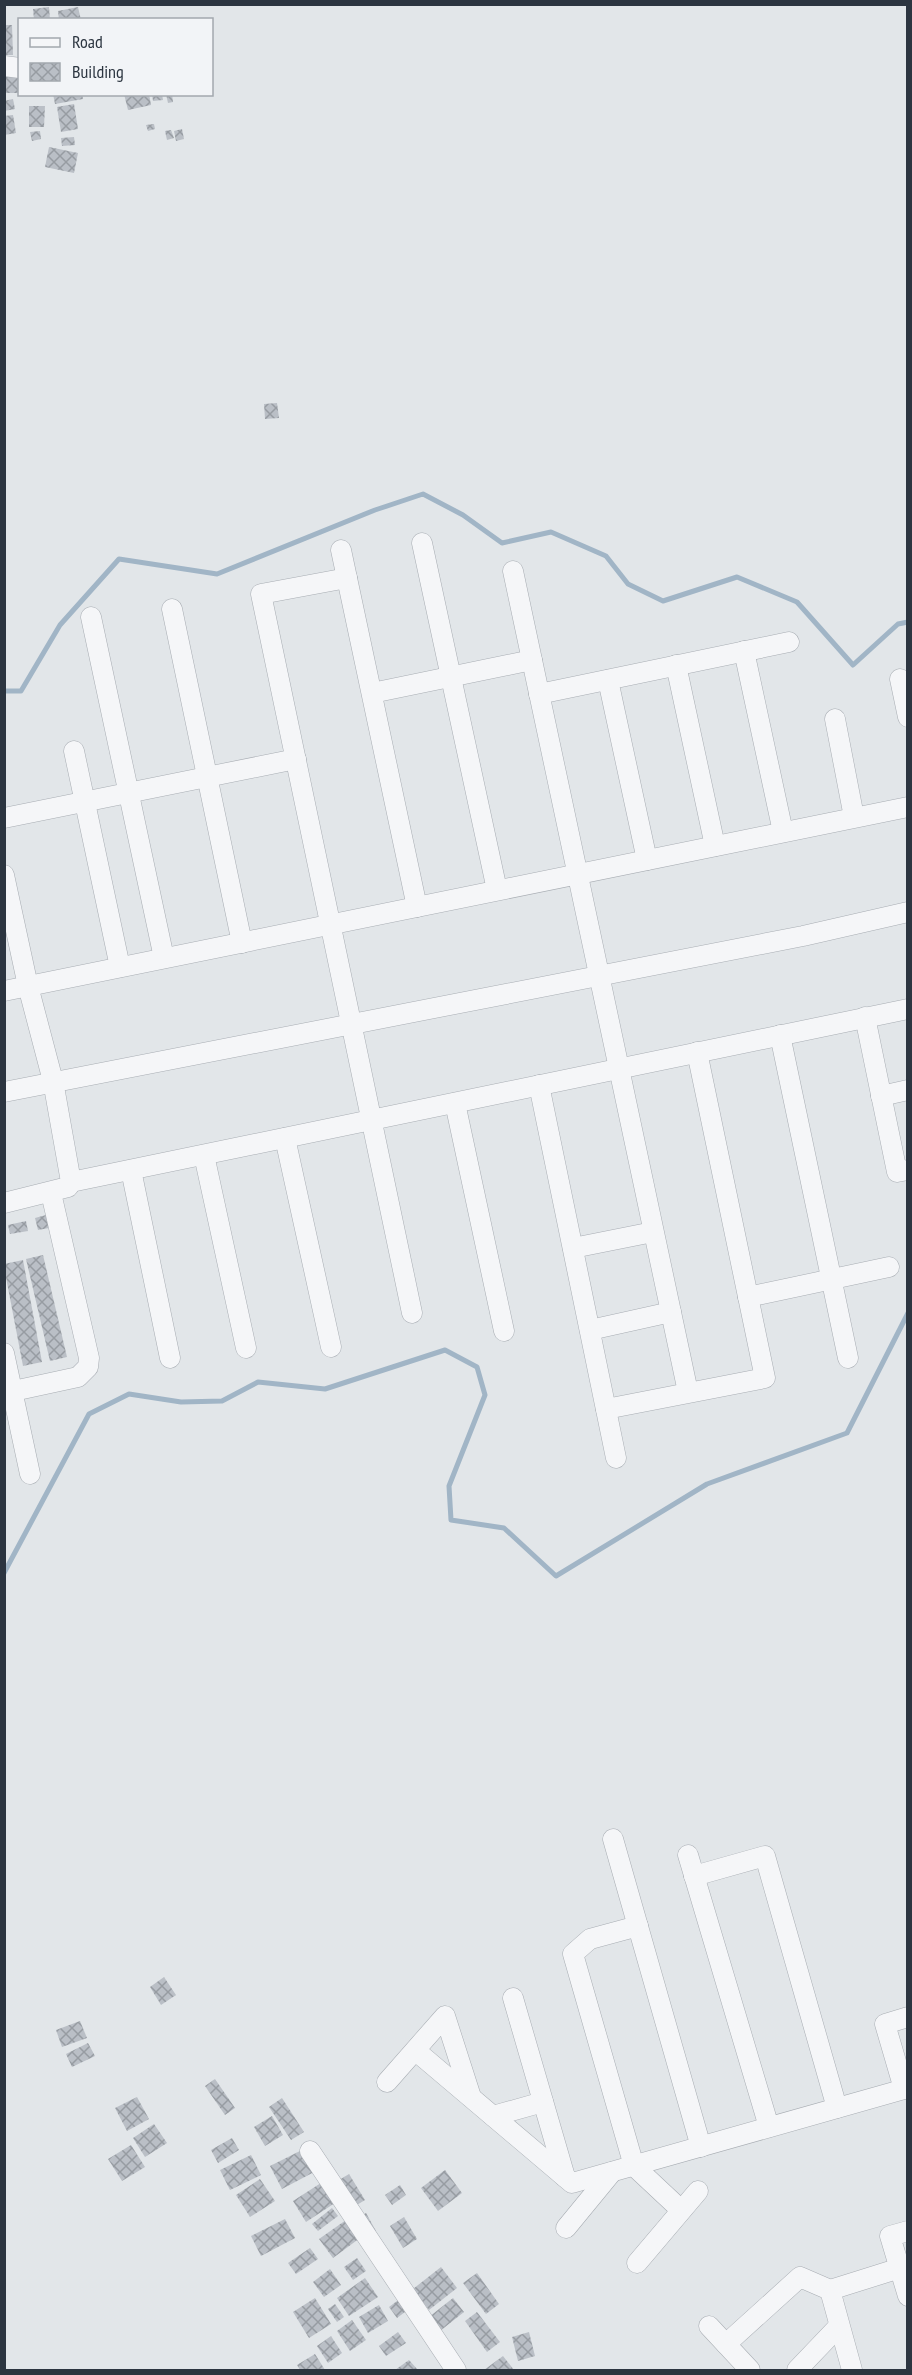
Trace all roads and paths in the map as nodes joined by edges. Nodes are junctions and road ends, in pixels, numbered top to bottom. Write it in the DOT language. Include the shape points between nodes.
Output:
graph roads {
  1 [pos="422,543"];
  2 [pos="341,550"];
  3 [pos="513,571"];
  4 [pos="347,578"];
  5 [pos="172,609"];
  6 [pos="91,617"];
  7 [pos="789,642"];
  8 [pos="744,651"];
  9 [pos="532,660"];
  10 [pos="676,665"];
  11 [pos="451,677"];
  12 [pos="900,679"];
  13 [pos="608,680"];
  14 [pos="372,693"];
  15 [pos="540,694"];
  16 [pos="908,717"];
  17 [pos="835,719"];
  18 [pos="74,751"];
  19 [pos="296,759"];
  20 [pos="208,777"];
  21 [pos="129,793"];
  22 [pos="84,802"];
  23 [pos="908,807"];
  24 [pos="4,818"];
  25 [pos="854,818"];
  26 [pos="783,832"];
  27 [pos="715,846"];
  28 [pos="647,860"];
  29 [pos="578,874"];
  30 [pos="4,875"];
  31 [pos="497,890"];
  32 [pos="417,907"];
  33 [pos="908,912"];
  34 [pos="331,924"];
  35 [pos="242,943"];
  36 [pos="164,958"];
  37 [pos="120,967"];
  38 [pos="599,976"];
  39 [pos="28,986"];
  40 [pos="4,991"];
  41 [pos="908,1009"];
  42 [pos="865,1017"];
  43 [pos="352,1025"];
  44 [pos="780,1035"];
  45 [pos="697,1052"];
  46 [pos="618,1069"];
  47 [pos="53,1081"];
  48 [pos="538,1085"];
  49 [pos="908,1090"];
  50 [pos="4,1092"];
  51 [pos="881,1096"];
  52 [pos="455,1102"];
  53 [pos="372,1120"];
  54 [pos="285,1138"];
  55 [pos="204,1155"];
  56 [pos="131,1170"];
  57 [pos="908,1170"];
  58 [pos="71,1182"];
  59 [pos="51,1193"];
  60 [pos="4,1203"];
  61 [pos="653,1232"];
  62 [pos="573,1248"];
  63 [pos="888,1267"];
  64 [pos="832,1279"];
  65 [pos="748,1297"];
  66 [pos="671,1312"];
  67 [pos="412,1313"];
  68 [pos="590,1330"];
  69 [pos="504,1331"];
  70 [pos="331,1347"];
  71 [pos="246,1348"];
  72 [pos="4,1353"];
  73 [pos="170,1358"];
  74 [pos="848,1358"];
  75 [pos="9,1392"];
  76 [pos="688,1392"];
  77 [pos="606,1409"];
  78 [pos="616,1458"];
  79 [pos="30,1474"];
  80 [pos="613,1839"];
  81 [pos="688,1855"];
  82 [pos="694,1876"];
  83 [pos="638,1926"];
  84 [pos="513,1998"];
  85 [pos="908,2017"];
  86 [pos="416,2051"];
  87 [pos="387,2082"];
  88 [pos="906,2088"];
  89 [pos="471,2097"];
  90 [pos="543,2102"];
  91 [pos="837,2108"];
  92 [pos="493,2116"];
  93 [pos="769,2127"];
  94 [pos="701,2147"];
  95 [pos="310,2151"];
  96 [pos="634,2166"];
  97 [pos="612,2172"];
  98 [pos="565,2177"];
  99 [pos="698,2191"];
  100 [pos="681,2210"];
  101 [pos="566,2228"];
  102 [pos="908,2231"];
  103 [pos="637,2263"];
  104 [pos="900,2268"];
  105 [pos="830,2290"];
  106 [pos="908,2296"];
  107 [pos="709,2326"];
  108 [pos="839,2326"];
  109 [pos="726,2344"];
  110 [pos="456,2370"];
  111 [pos="750,2370"];
  112 [pos="797,2370"];
  113 [pos="852,2370"];
  1 -- 11 [label="street"];
  2 -- 4 [label="street"];
  3 -- 9 [label="street"];
  4 -- 14 [label="street"];
  4 -- 19 [label="street" via="261,594"];
  5 -- 20 [label="street"];
  6 -- 21 [label="street"];
  7 -- 8 [label="street"];
  8 -- 10 [label="street"];
  8 -- 26 [label="street"];
  9 -- 11 [label="street"];
  9 -- 15 [label="street"];
  10 -- 13 [label="street"];
  10 -- 27 [label="street"];
  11 -- 14 [label="street"];
  11 -- 31 [label="street"];
  12 -- 16 [label="street"];
  13 -- 15 [label="street"];
  13 -- 28 [label="street"];
  14 -- 32 [label="street"];
  15 -- 29 [label="street"];
  17 -- 25 [label="street"];
  18 -- 22 [label="street"];
  19 -- 20 [label="street"];
  19 -- 34 [label="street"];
  20 -- 21 [label="street"];
  20 -- 35 [label="street"];
  21 -- 22 [label="street"];
  21 -- 36 [label="street"];
  22 -- 24 [label="street"];
  22 -- 37 [label="street"];
  23 -- 25 [label="street"];
  25 -- 26 [label="street"];
  26 -- 27 [label="street"];
  27 -- 28 [label="street"];
  28 -- 29 [label="street"];
  29 -- 31 [label="street"];
  29 -- 38 [label="street"];
  30 -- 39 [label="street"];
  31 -- 32 [label="street"];
  32 -- 34 [label="street"];
  33 -- 38 [label="street"];
  34 -- 35 [label="street"];
  34 -- 43 [label="street"];
  35 -- 36 [label="street"];
  36 -- 37 [label="street"];
  37 -- 39 [label="street"];
  38 -- 43 [label="street"];
  38 -- 46 [label="street"];
  39 -- 40 [label="street"];
  39 -- 47 [label="street"];
  41 -- 42 [label="street"];
  42 -- 44 [label="street"];
  42 -- 51 [label="street"];
  43 -- 47 [label="street"];
  43 -- 53 [label="street"];
  44 -- 45 [label="street"];
  44 -- 64 [label="street"];
  45 -- 46 [label="street"];
  45 -- 65 [label="street"];
  46 -- 48 [label="street"];
  46 -- 61 [label="street"];
  47 -- 50 [label="street"];
  47 -- 58 [label="street"];
  48 -- 52 [label="street"];
  48 -- 62 [label="street"];
  49 -- 51 [label="street"];
  51 -- 57 [label="street" via="897,1172"];
  52 -- 53 [label="street"];
  52 -- 69 [label="street"];
  53 -- 54 [label="street"];
  53 -- 67 [label="street"];
  54 -- 55 [label="street"];
  54 -- 70 [label="street"];
  55 -- 56 [label="street"];
  55 -- 71 [label="street"];
  56 -- 58 [label="street"];
  56 -- 73 [label="street"];
  58 -- 59 [label="street" via="68,1188"];
  59 -- 60 [label="street"];
  59 -- 75 [label="street" via="88,1367 78,1377"];
  61 -- 62 [label="street"];
  61 -- 66 [label="street"];
  62 -- 68 [label="street"];
  63 -- 64 [label="street"];
  64 -- 65 [label="street"];
  64 -- 74 [label="street"];
  65 -- 76 [label="street" via="765,1378"];
  66 -- 68 [label="street"];
  66 -- 76 [label="street"];
  68 -- 77 [label="street"];
  72 -- 75 [label="street"];
  75 -- 79 [label="street"];
  76 -- 77 [label="street"];
  77 -- 78 [label="street"];
  80 -- 83 [label="street"];
  81 -- 82 [label="street"];
  82 -- 91 [label="street" via="765,1856"];
  82 -- 93 [label="street"];
  83 -- 94 [label="street"];
  83 -- 96 [label="street" via="590,1939 573,1954"];
  84 -- 90 [label="street"];
  85 -- 88 [label="street" via="885,2024"];
  86 -- 87 [label="street"];
  86 -- 89 [label="street"];
  86 -- 89 [label="street" via="445,2016"];
  88 -- 91 [label="street"];
  89 -- 92 [label="street"];
  90 -- 92 [label="street"];
  90 -- 98 [label="street"];
  91 -- 93 [label="street"];
  92 -- 98 [label="street"];
  93 -- 94 [label="street"];
  94 -- 96 [label="street"];
  95 -- 110 [label="street"];
  96 -- 97 [label="street"];
  96 -- 100 [label="street"];
  97 -- 98 [label="street" via="572,2183"];
  97 -- 101 [label="street"];
  99 -- 100 [label="street"];
  100 -- 103 [label="street"];
  102 -- 104 [label="street" via="890,2236"];
  104 -- 105 [label="street"];
  104 -- 106 [label="street"];
  105 -- 108 [label="street"];
  105 -- 109 [label="street" via="800,2277"];
  107 -- 109 [label="street"];
  108 -- 112 [label="street"];
  108 -- 113 [label="street"];
  109 -- 111 [label="street"];
}
